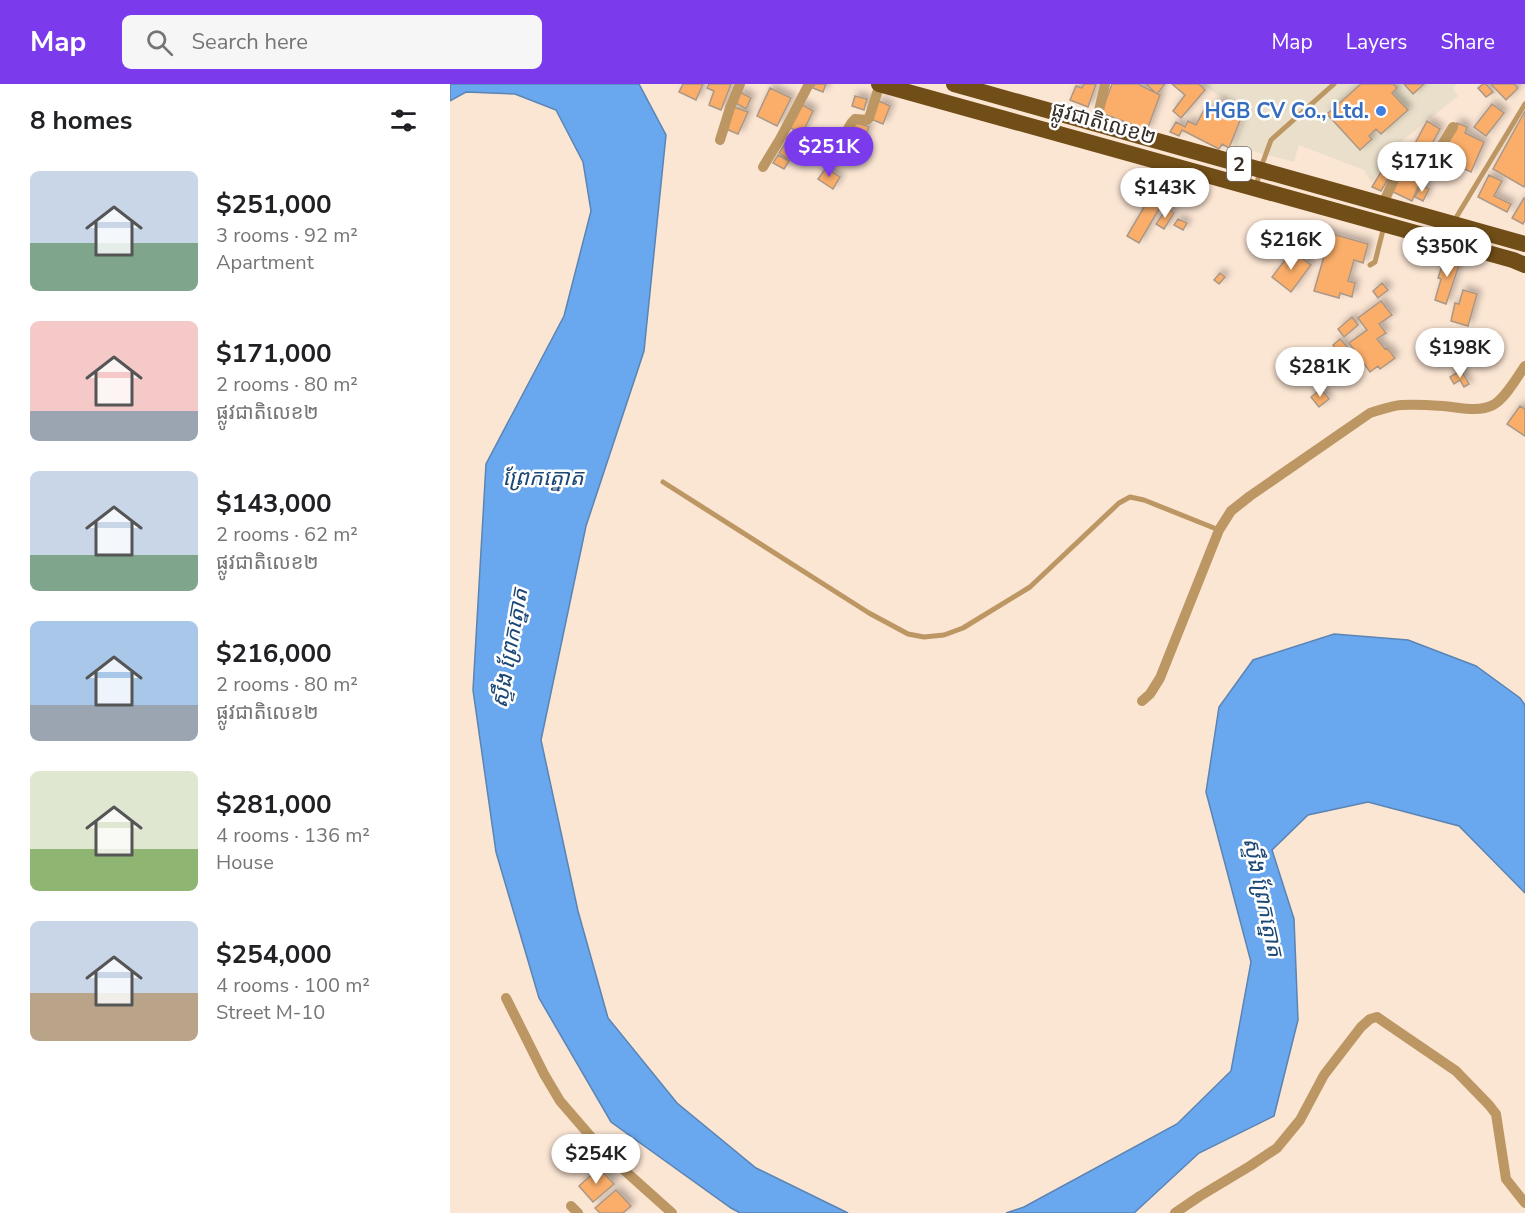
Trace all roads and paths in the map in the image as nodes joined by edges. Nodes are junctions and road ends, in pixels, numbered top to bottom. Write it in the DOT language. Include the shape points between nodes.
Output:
graph roads {
  1 [pos="740,84"];
  2 [pos="809,84"];
  3 [pos="880,84"];
  4 [pos="956,84"];
  5 [pos="1105,84"];
  6 [pos="1334,84"];
  7 [pos="1525,104"];
  8 [pos="1095,124"];
  9 [pos="1453,127"];
  10 [pos="720,140"];
  11 [pos="843,143"];
  12 [pos="763,167"];
  13 [pos="1260,170"];
  14 [pos="1255,188"];
  15 [pos="1383,204"];
  16 [pos="1453,223"];
  17 [pos="1385,224"];
  18 [pos="1523,241"];
  19 [pos="1525,265"];
  20 [pos="1370,266"];
  21 [pos="1525,366"];
  22 [pos="663,482"];
  23 [pos="1219,530"];
  24 [pos="1142,701"];
  25 [pos="506,998"];
  26 [pos="1525,1203"];
  27 [pos="672,1213"];
  28 [pos="1175,1213"];
  1 -- 10 [label="street"];
  2 -- 12 [label="street"];
  3 -- 11 [label="street" via="869,118 853,120"];
  3 -- 14 [label="highway, ផ្លូវជាតិលេខ២ / 2"];
  4 -- 8 [label="highway, ផ្លូវជាតិលេខ២ / 2"];
  5 -- 8 [label="street"];
  6 -- 13 [label="lane" via="1271,140"];
  7 -- 16 [label="lane"];
  8 -- 13 [label="highway, ផ្លូវជាតិលេខ២ / 2"];
  9 -- 15 [label="street" via="1427,169 1405,163 1398,170"];
  13 -- 14 [label="lane"];
  13 -- 15 [label="highway, ផ្លូវជាតិលេខ២ / 2"];
  14 -- 17 [label="highway, ផ្លូវជាតិលេខ២ / 2"];
  15 -- 16 [label="highway, ផ្លូវជាតិលេខ២ / 2"];
  16 -- 18 [label="highway, ផ្លូវជាតិលេខ២ / 2"];
  17 -- 19 [label="highway, ផ្លូវជាតិលេខ២ / 2"];
  17 -- 20 [label="lane" via="1375,262"];
  21 -- 23 [label="street" via="1495,405 1483,409 1401,405 1370,413 1250,496 1231,511"];
  22 -- 23 [label="lane" via="869,612 908,634 924,637 963,628 1030,587 1130,497"];
  23 -- 24 [label="street" via="1160,678"];
  25 -- 27 [label="street" via="560,1101 605,1153"];
  26 -- 28 [label="street" via="1506,1179 1496,1114 1489,1105 1456,1071 1377,1017 1361,1027 1324,1075 1300,1120 1277,1148"];
}
